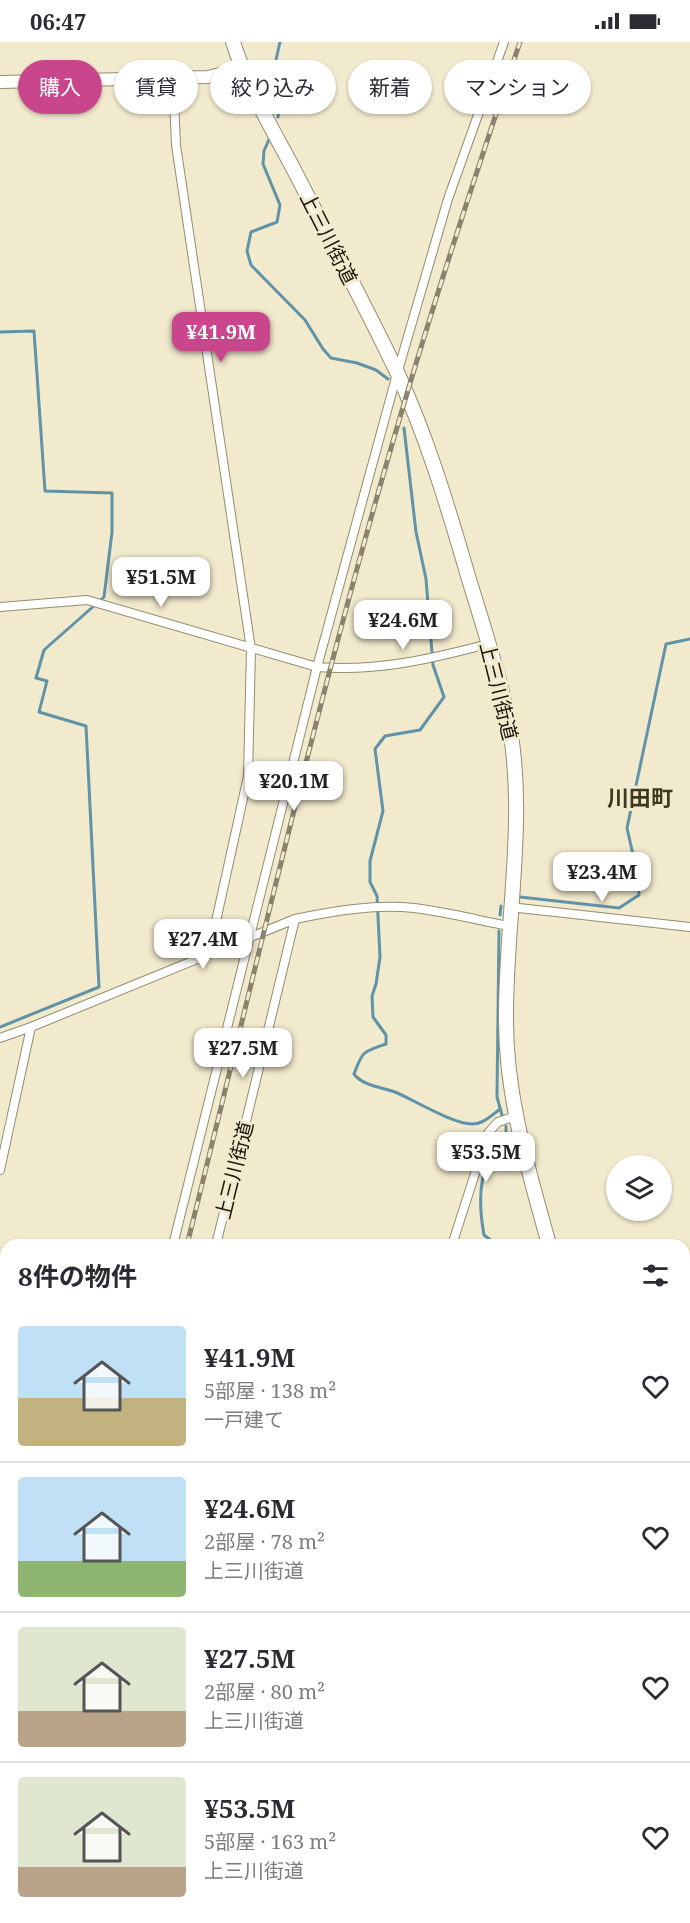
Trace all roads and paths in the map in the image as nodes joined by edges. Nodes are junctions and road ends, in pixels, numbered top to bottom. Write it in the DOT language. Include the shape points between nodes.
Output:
graph roads {
  1 [pos="233,42"];
  2 [pos="504,42"];
  3 [pos="240,60"];
  4 [pos="114,79"];
  5 [pos="0,82"];
  6 [pos="175,114"];
  7 [pos="266,114"];
  8 [pos="397,374"];
  9 [pos="0,607"];
  10 [pos="488,644"];
  11 [pos="251,649"];
  12 [pos="317,667"];
  13 [pos="510,907"];
  14 [pos="295,919"];
  15 [pos="509,926"];
  16 [pos="690,927"];
  17 [pos="249,937"];
  18 [pos="209,953"];
  19 [pos="31,1027"];
  20 [pos="0,1038"];
  21 [pos="516,1116"];
  22 [pos="0,1170"];
  23 [pos="174,1239"];
  24 [pos="217,1239"];
  25 [pos="454,1239"];
  26 [pos="547,1239"];
  1 -- 3 [label="main road, 上三川街道"];
  2 -- 8 [label="street" via="448,200"];
  4 -- 5 [label="street"];
  6 -- 11 [label="street" via="176,145"];
  7 -- 8 [label="main road, 上三川街道"];
  8 -- 10 [label="main road, 上三川街道" via="441,486"];
  8 -- 12 [label="street"];
  9 -- 11 [label="street" via="87,600"];
  10 -- 12 [label="street" via="399,665 346,670"];
  10 -- 13 [label="main road, 上三川街道" via="506,708 516,775"];
  11 -- 12 [label="street"];
  11 -- 18 [label="street" via="248,776"];
  12 -- 17 [label="street"];
  13 -- 15 [label="main road, 上三川街道"];
  13 -- 16 [label="street"];
  14 -- 15 [label="street" via="388,907 415,908"];
  14 -- 17 [label="street"];
  14 -- 24 [label="street, 上三川街道"];
  15 -- 21 [label="main road, 上三川街道" via="506,1023"];
  17 -- 18 [label="street"];
  17 -- 23 [label="street"];
  18 -- 19 [label="street"];
  19 -- 20 [label="street"];
  19 -- 22 [label="street"];
  21 -- 25 [label="street" via="498,1122 488,1132"];
  21 -- 26 [label="main road, 上三川街道"];
}
